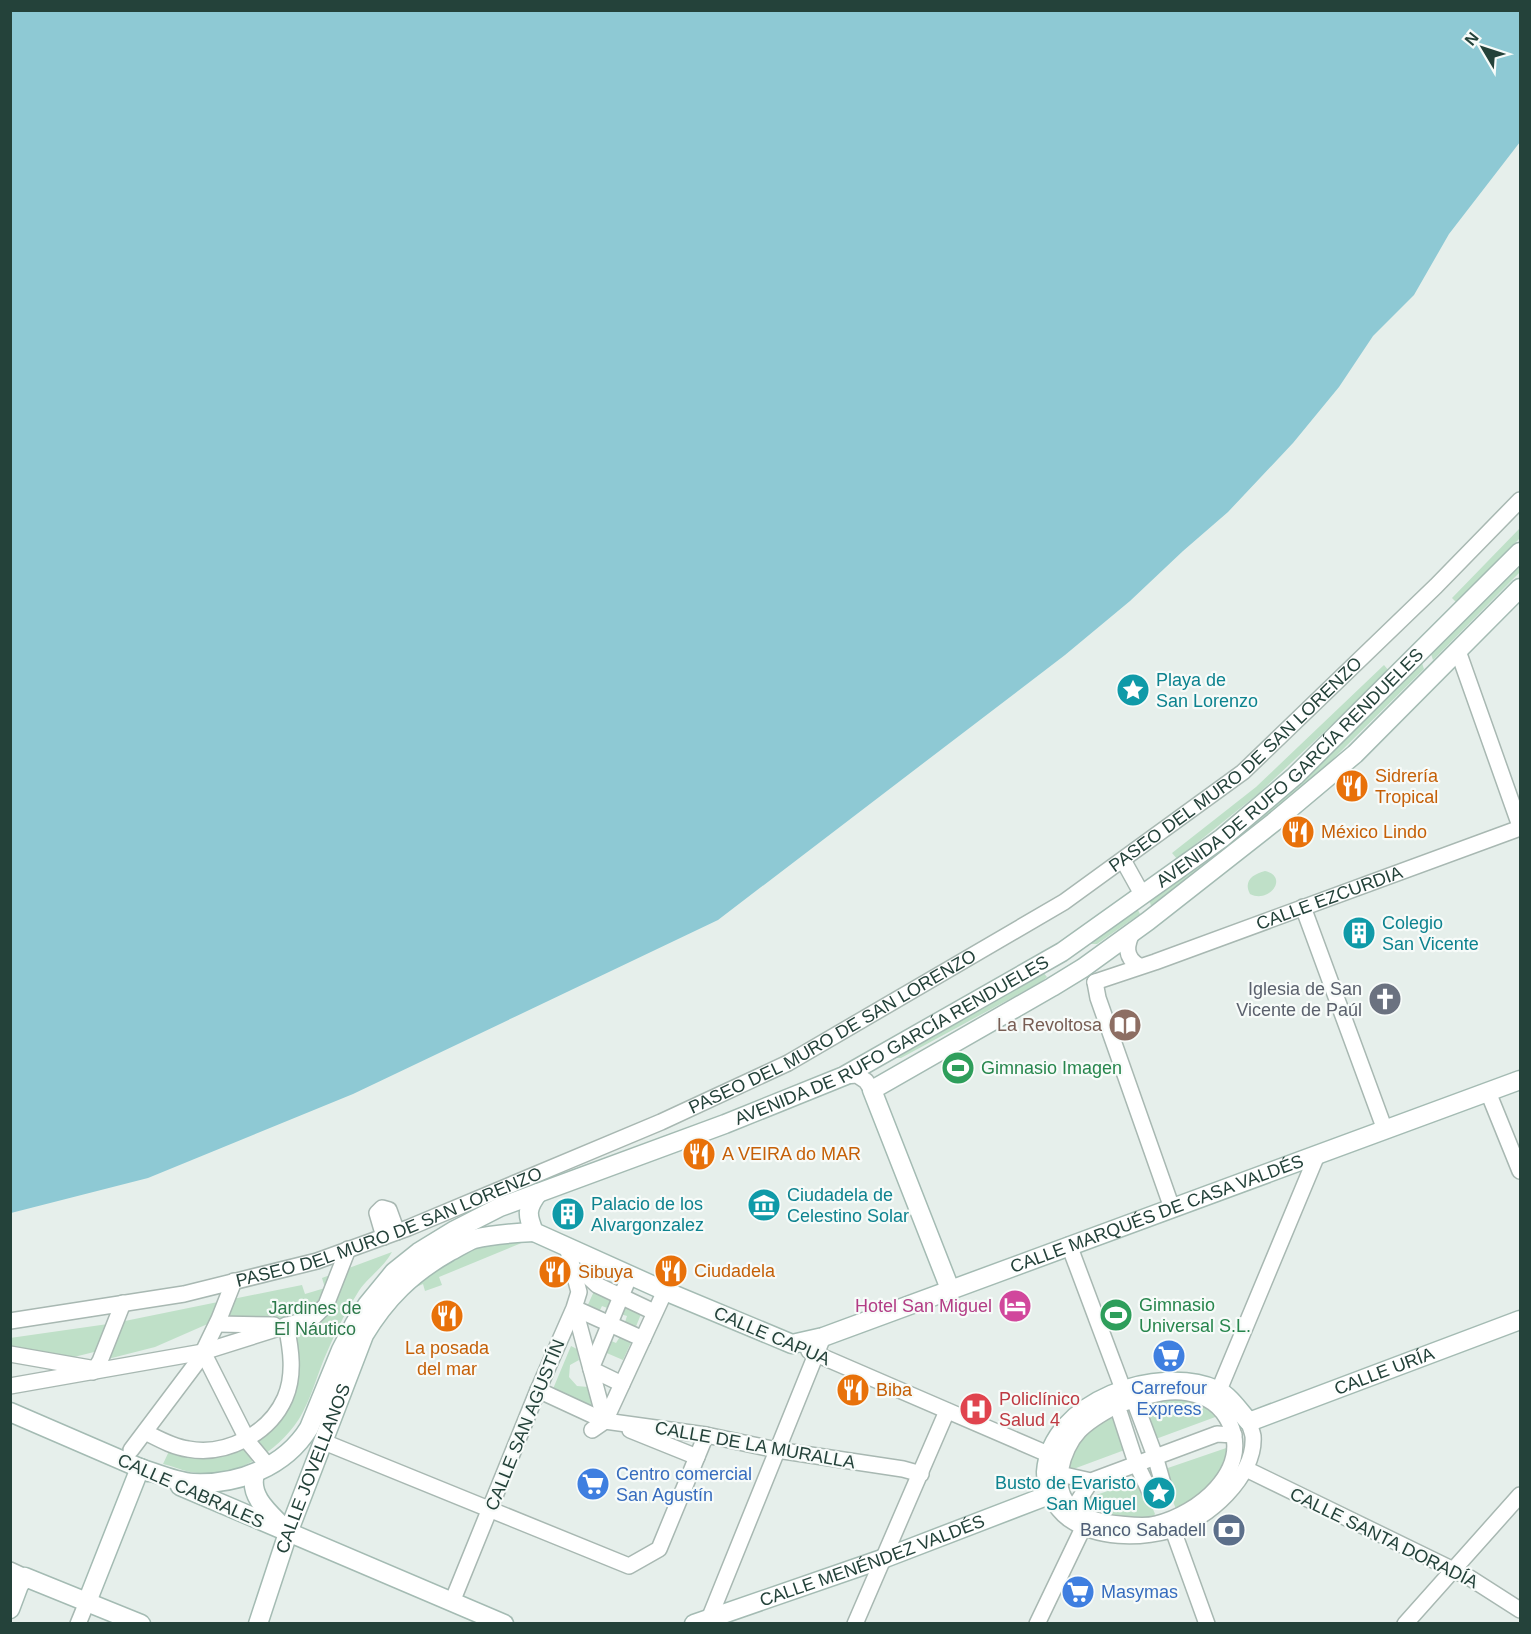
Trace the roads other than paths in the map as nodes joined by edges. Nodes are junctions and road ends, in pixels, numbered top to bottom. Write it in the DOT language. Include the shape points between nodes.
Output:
graph roads {
  1 [pos="1521,500"];
  2 [pos="1521,552"];
  3 [pos="1521,588"];
  4 [pos="1458,651"];
  5 [pos="1521,827"];
  6 [pos="1123,860"];
  7 [pos="1138,887"];
  8 [pos="1303,907"];
  9 [pos="1133,931"];
  10 [pos="1062,952"];
  11 [pos="1139,966"];
  12 [pos="1083,968"];
  13 [pos="1095,982"];
  14 [pos="844,1076"];
  15 [pos="1521,1080"];
  16 [pos="872,1090"];
  17 [pos="1488,1092"];
  18 [pos="1385,1130"];
  19 [pos="1317,1155"];
  20 [pos="1521,1171"];
  21 [pos="538,1193"];
  22 [pos="1172,1208"];
  23 [pos="534,1232"];
  24 [pos="1069,1245"];
  25 [pos="567,1247"];
  26 [pos="348,1249"];
  27 [pos="583,1272"];
  28 [pos="234,1281"];
  29 [pos="950,1289"];
  30 [pos="624,1290"];
  31 [pos="665,1291"];
  32 [pos="123,1303"];
  33 [pos="654,1312"];
  34 [pos="1521,1320"];
  35 [pos="11,1322"];
  36 [pos="218,1322"];
  37 [pos="288,1324"];
  38 [pos="610,1324"];
  39 [pos="823,1337"];
  40 [pos="643,1339"];
  41 [pos="792,1344"];
  42 [pos="204,1352"];
  43 [pos="10,1354"];
  44 [pos="816,1354"];
  45 [pos="97,1368"];
  46 [pos="591,1369"];
  47 [pos="622,1384"];
  48 [pos="10,1386"];
  49 [pos="538,1390"];
  50 [pos="1219,1390"];
  51 [pos="1125,1398"];
  52 [pos="947,1411"];
  53 [pos="10,1412"];
  54 [pos="605,1421"];
  55 [pos="1249,1422"];
  56 [pos="592,1431"];
  57 [pos="145,1432"];
  58 [pos="1234,1435"];
  59 [pos="706,1436"];
  60 [pos="248,1441"];
  61 [pos="324,1442"];
  62 [pos="131,1450"];
  63 [pos="777,1450"];
  64 [pos="1155,1456"];
  65 [pos="697,1457"];
  66 [pos="1136,1463"];
  67 [pos="1056,1465"];
  68 [pos="140,1468"];
  69 [pos="1246,1469"];
  70 [pos="262,1470"];
  71 [pos="921,1474"];
  72 [pos="1091,1481"];
  73 [pos="1049,1495"];
  74 [pos="1159,1495"];
  75 [pos="1521,1495"];
  76 [pos="490,1509"];
  77 [pos="1073,1509"];
  78 [pos="1174,1523"];
  79 [pos="1154,1525"];
  80 [pos="1083,1528"];
  81 [pos="288,1533"];
  82 [pos="885,1558"];
  83 [pos="1453,1570"];
  84 [pos="18,1573"];
  85 [pos="87,1602"];
  86 [pos="452,1602"];
  87 [pos="10,1609"];
  88 [pos="1521,1611"];
  89 [pos="702,1621"];
  90 [pos="78,1623"];
  91 [pos="141,1623"];
  92 [pos="258,1623"];
  93 [pos="504,1623"];
  94 [pos="855,1623"];
  95 [pos="1037,1623"];
  96 [pos="1207,1623"];
  97 [pos="1405,1623"];
  1 -- 6 [label="street, PASEO DEL MURO DE SAN LORENZO" via="1243,772"];
  2 -- 10 [label="main road, AVENIDA DE RUFO GARCÍA RENDUELES" via="1295,776 1222,838"];
  3 -- 4 [label="main road, AVENIDA DE RUFO GARCÍA RENDUELES"];
  4 -- 5 [label="street"];
  4 -- 9 [label="main road, AVENIDA DE RUFO GARCÍA RENDUELES" via="1355,754"];
  5 -- 8 [label="street, CALLE EZCURDIA"];
  6 -- 7 [label="street"];
  6 -- 26 [label="street, PASEO DEL MURO DE SAN LORENZO" via="1064,902 788,1063 651,1126"];
  8 -- 11 [label="street, CALLE EZCURDIA"];
  8 -- 18 [label="street"];
  9 -- 11 [label="street" via="1127,952"];
  9 -- 12 [label="main road, AVENIDA DE RUFO GARCÍA RENDUELES"];
  10 -- 12 [label="street"];
  10 -- 14 [label="main road, AVENIDA DE RUFO GARCÍA RENDUELES"];
  11 -- 13 [label="street, CALLE EZCURDIA"];
  12 -- 13 [label="street"];
  12 -- 16 [label="main road"];
  13 -- 22 [label="street"];
  14 -- 16 [label="street" via="857,1075"];
  14 -- 21 [label="main road, AVENIDA DE RUFO GARCÍA RENDUELES"];
  15 -- 17 [label="main road, CALLE MARQUÉS DE CASA VALDÉS"];
  16 -- 29 [label="main road"];
  17 -- 18 [label="main road, CALLE MARQUÉS DE CASA VALDÉS"];
  17 -- 20 [label="street"];
  18 -- 19 [label="main road, CALLE MARQUÉS DE CASA VALDÉS"];
  19 -- 22 [label="main road, CALLE MARQUÉS DE CASA VALDÉS"];
  19 -- 50 [label="street"];
  21 -- 23 [label="main road" via="528,1215"];
  21 -- 70 [label="main road, AVENIDA DE RUFO GARCÍA RENDUELES" via="455,1230 394,1272 348,1336 302,1439"];
  22 -- 24 [label="main road, CALLE MARQUÉS DE CASA VALDÉS"];
  23 -- 25 [label="main road, CALLE CAPUA"];
  23 -- 61 [label="main road, CALLE JOVELLANOS" via="471,1240 424,1267 397,1290 364,1335"];
  24 -- 29 [label="main road, CALLE MARQUÉS DE CASA VALDÉS"];
  24 -- 51 [label="street"];
  25 -- 31 [label="main road, CALLE CAPUA"];
  25 -- 49 [label="street, CALLE SAN AGUSTÍN" via="579,1292"];
  26 -- 28 [label="street, PASEO DEL MURO DE SAN LORENZO" via="317,1261"];
  26 -- 37 [label="street" via="326,1305 314,1317"];
  27 -- 30 [label="street" via="593,1282"];
  28 -- 32 [label="street, PASEO DEL MURO DE SAN LORENZO" via="184,1294"];
  28 -- 36 [label="street"];
  29 -- 39 [label="main road, CALLE MARQUÉS DE CASA VALDÉS"];
  30 -- 33 [label="street"];
  30 -- 38 [label="street"];
  31 -- 33 [label="street"];
  31 -- 41 [label="main road, CALLE CAPUA"];
  32 -- 35 [label="street, PASEO DEL MURO DE SAN LORENZO"];
  32 -- 45 [label="street"];
  33 -- 40 [label="street"];
  34 -- 55 [label="main road, CALLE URÍA"];
  36 -- 37 [label="street"];
  36 -- 42 [label="street"];
  37 -- 42 [label="street"];
  37 -- 60 [label="street" via="291,1353 285,1398"];
  38 -- 40 [label="street"];
  38 -- 46 [label="street"];
  38 -- 46 [label="street" via="579,1316"];
  39 -- 41 [label="main road, CALLE MARQUÉS DE CASA VALDÉS"];
  39 -- 44 [label="street"];
  40 -- 47 [label="street"];
  41 -- 44 [label="street, CALLE CAPUA"];
  42 -- 45 [label="street"];
  42 -- 57 [label="street"];
  42 -- 60 [label="street"];
  43 -- 45 [label="street"];
  44 -- 52 [label="street, CALLE CAPUA"];
  44 -- 63 [label="street"];
  45 -- 48 [label="street"];
  46 -- 47 [label="street"];
  46 -- 54 [label="street"];
  47 -- 54 [label="street"];
  49 -- 54 [label="street"];
  49 -- 76 [label="street, CALLE SAN AGUSTÍN"];
  50 -- 51 [label="main road" via="1157,1381"];
  50 -- 55 [label="main road"];
  51 -- 58 [label="street" via="1172,1392 1198,1396 1224,1411"];
  51 -- 64 [label="street"];
  51 -- 66 [label="street"];
  51 -- 67 [label="main road" via="1094,1404 1072,1421 1058,1437"];
  52 -- 67 [label="street, CALLE CAPUA"];
  52 -- 71 [label="street"];
  53 -- 68 [label="main road, CALLE CABRALES"];
  54 -- 56 [label="street"];
  54 -- 59 [label="street, CALLE DE LA MURALLA"];
  54 -- 65 [label="street"];
  55 -- 69 [label="street" via="1253,1436"];
  57 -- 60 [label="street" via="189,1449 219,1448"];
  57 -- 62 [label="street"];
  58 -- 64 [label="street" via="1217,1434"];
  58 -- 78 [label="street" via="1235,1453 1225,1479"];
  59 -- 63 [label="street, CALLE DE LA MURALLA"];
  59 -- 65 [label="street"];
  60 -- 70 [label="street"];
  61 -- 76 [label="street"];
  61 -- 81 [label="main road, CALLE JOVELLANOS"];
  63 -- 71 [label="street, CALLE DE LA MURALLA"];
  63 -- 89 [label="street"];
  64 -- 66 [label="street"];
  64 -- 74 [label="street"];
  65 -- 76 [label="street" via="659,1550 629,1566"];
  66 -- 72 [label="street"];
  66 -- 74 [label="street"];
  67 -- 72 [label="street, CALLE CAPUA"];
  67 -- 73 [label="main road" via="1046,1473"];
  67 -- 77 [label="street" via="1064,1498"];
  68 -- 70 [label="main road, AVENIDA DE RUFO GARCÍA RENDUELES" via="192,1483 228,1480"];
  68 -- 81 [label="main road, CALLE CABRALES"];
  68 -- 85 [label="main road"];
  69 -- 78 [label="street" via="1227,1494 1202,1515"];
  69 -- 83 [label="street, CALLE SANTA DORADÍA"];
  70 -- 81 [label="main road" via="253,1482 257,1498"];
  71 -- 82 [label="street"];
  72 -- 77 [label="street"];
  73 -- 80 [label="street" via="1067,1518"];
  73 -- 82 [label="main road, CALLE MENÉNDEZ VALDÉS"];
  74 -- 78 [label="street"];
  74 -- 79 [label="street"];
  75 -- 83 [label="street"];
  76 -- 86 [label="street, CALLE SAN AGUSTÍN"];
  77 -- 79 [label="street" via="1112,1524"];
  78 -- 79 [label="street"];
  78 -- 80 [label="street" via="1136,1536"];
  78 -- 96 [label="street"];
  80 -- 95 [label="street"];
  81 -- 86 [label="main road, CALLE CABRALES"];
  81 -- 92 [label="main road, CALLE JOVELLANOS"];
  82 -- 89 [label="main road, CALLE MENÉNDEZ VALDÉS"];
  82 -- 94 [label="street"];
  83 -- 88 [label="street, CALLE SANTA DORADÍA"];
  83 -- 97 [label="street"];
  84 -- 85 [label="main road"];
  84 -- 87 [label="main road" via="19,1585"];
  85 -- 90 [label="street"];
  85 -- 91 [label="main road"];
  86 -- 93 [label="main road, CALLE CABRALES"];
}
